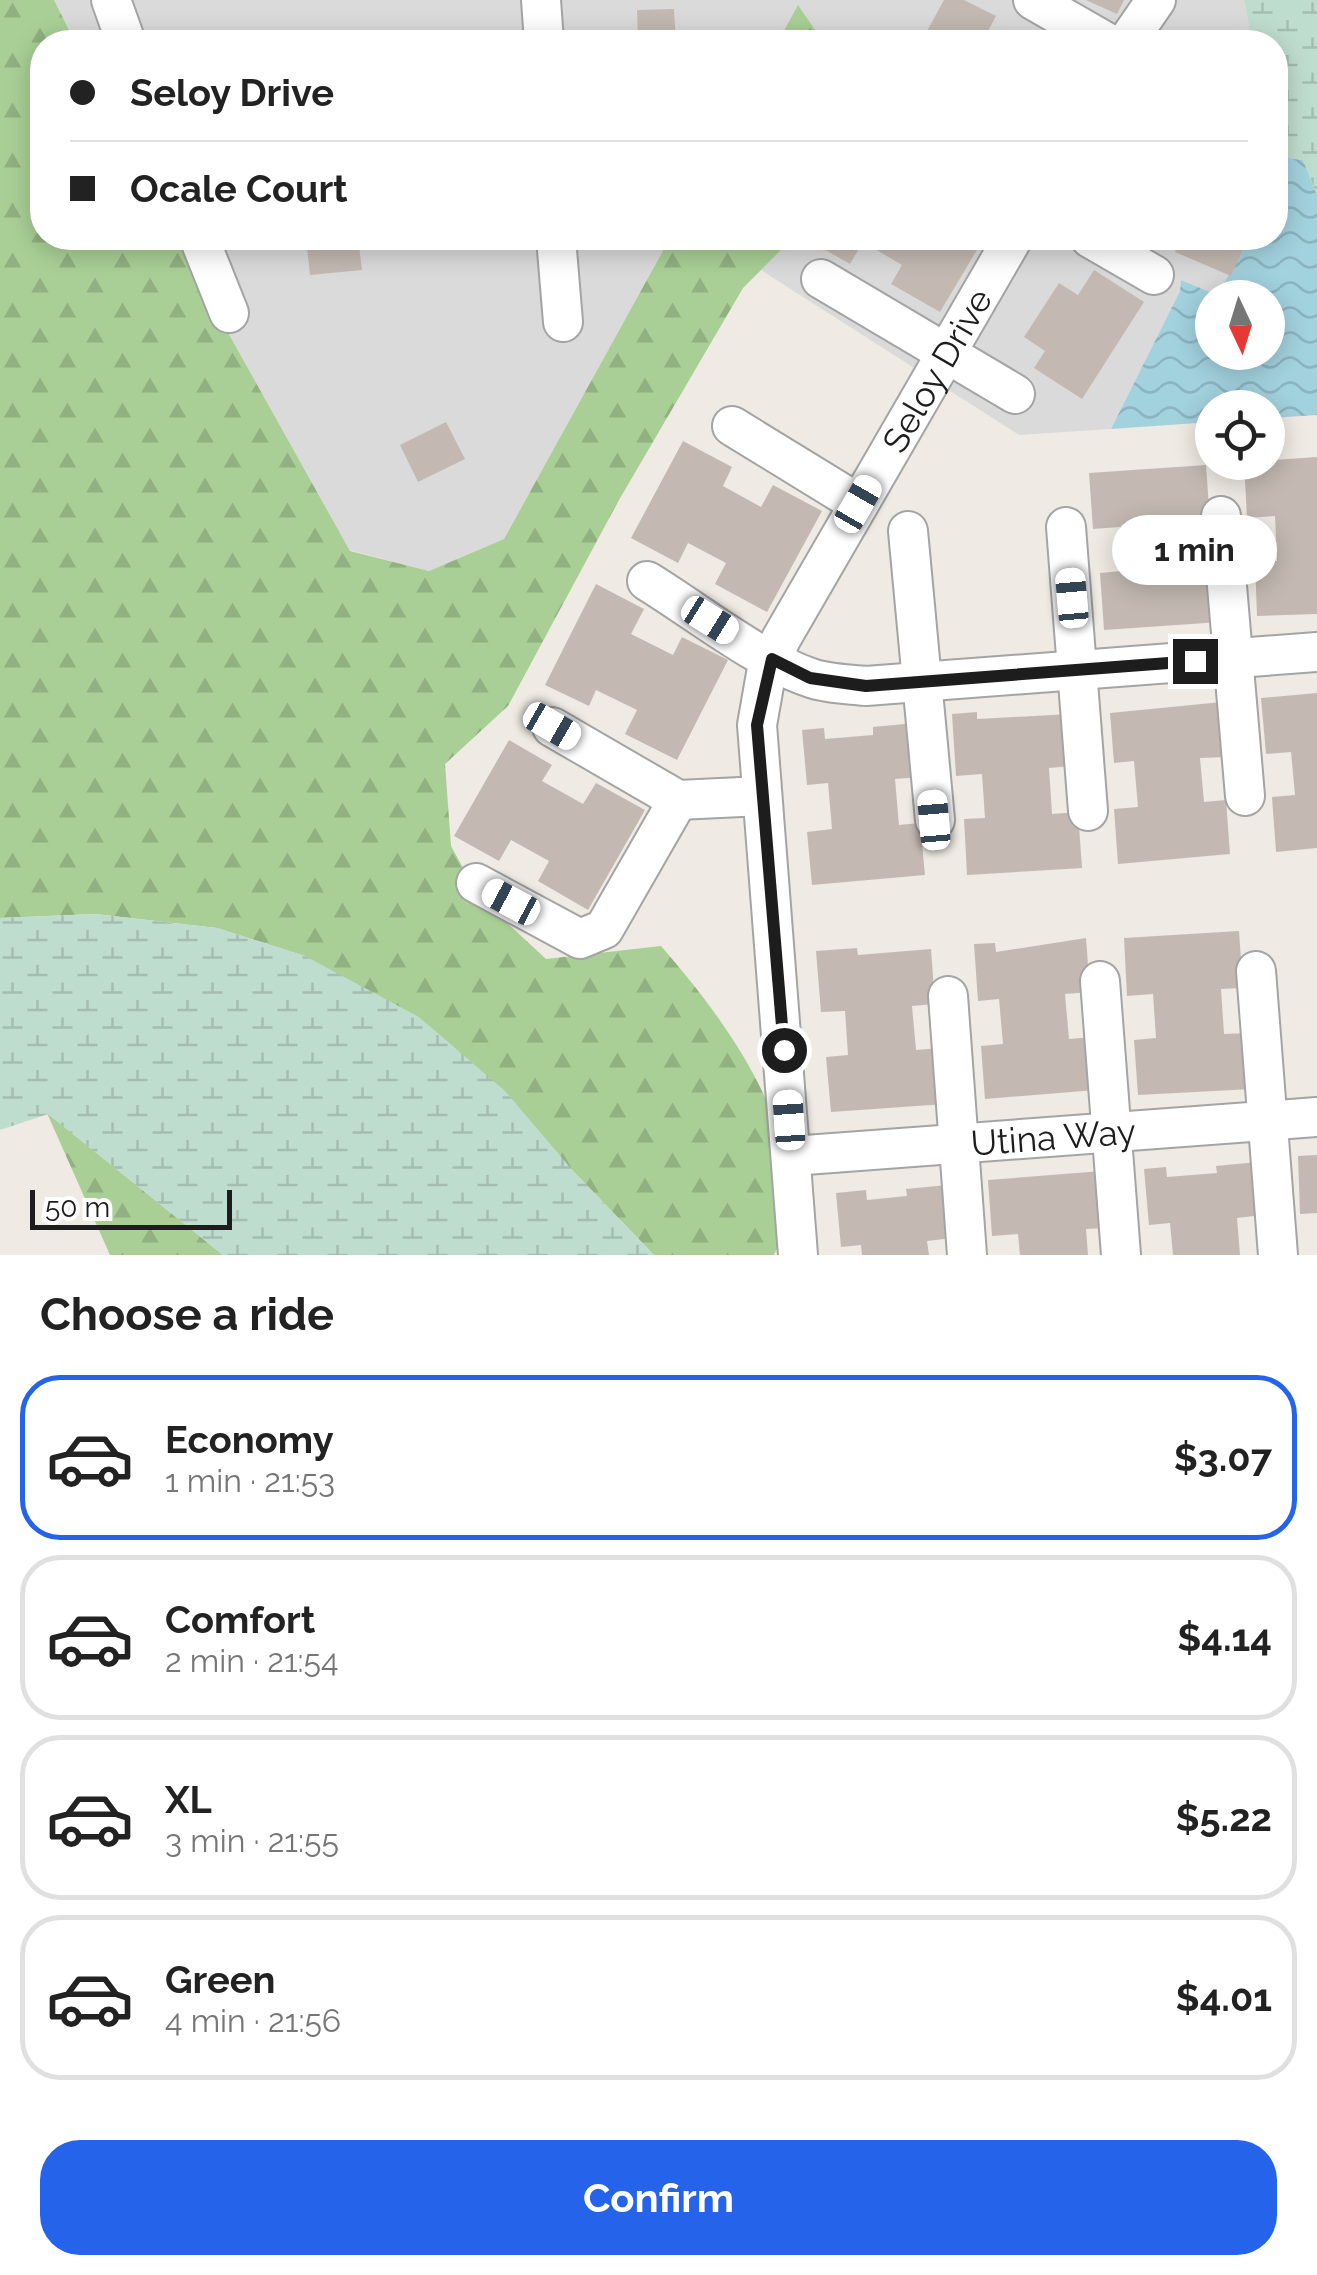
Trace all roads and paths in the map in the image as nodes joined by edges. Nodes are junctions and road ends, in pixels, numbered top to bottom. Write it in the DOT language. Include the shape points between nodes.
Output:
graph roads {
  1 [pos="111,0"];
  2 [pos="542,0"];
  3 [pos="1033,0"];
  4 [pos="1156,0"];
  5 [pos="122,30"];
  6 [pos="543,30"];
  7 [pos="1085,30"];
  8 [pos="1135,30"];
  9 [pos="204,250"];
  10 [pos="557,250"];
  11 [pos="1007,250"];
  12 [pos="1111,250"];
  13 [pos="1154,274"];
  14 [pos="821,280"];
  15 [pos="229,313"];
  16 [pos="563,322"];
  17 [pos="948,352"];
  18 [pos="1014,394"];
  19 [pos="732,426"];
  20 [pos="858,504"];
  21 [pos="1222,516"];
  22 [pos="1066,526"];
  23 [pos="908,531"];
  24 [pos="648,581"];
  25 [pos="1317,652"];
  26 [pos="1234,658"];
  27 [pos="772,659"];
  28 [pos="1078,670"];
  29 [pos="923,681"];
  30 [pos="552,726"];
  31 [pos="762,796"];
  32 [pos="1245,796"];
  33 [pos="678,800"];
  34 [pos="1088,811"];
  35 [pos="934,820"];
  36 [pos="476,883"];
  37 [pos="1256,972"];
  38 [pos="1100,980"];
  39 [pos="948,996"];
  40 [pos="1317,1117"];
  41 [pos="1267,1121"];
  42 [pos="1112,1132"];
  43 [pos="958,1144"];
  44 [pos="792,1156"];
  45 [pos="798,1255"];
  46 [pos="967,1255"];
  47 [pos="1121,1255"];
  48 [pos="1278,1255"];
  1 -- 5 [label="street"];
  2 -- 6 [label="street"];
  3 -- 7 [label="street"];
  4 -- 8 [label="street"];
  9 -- 15 [label="street"];
  10 -- 16 [label="street"];
  11 -- 17 [label="street, Seloy Drive"];
  12 -- 13 [label="street"];
  14 -- 17 [label="street"];
  17 -- 18 [label="street"];
  17 -- 20 [label="street, Seloy Drive"];
  19 -- 20 [label="street"];
  20 -- 27 [label="street, Seloy Drive"];
  21 -- 26 [label="street"];
  22 -- 28 [label="street"];
  23 -- 29 [label="street"];
  24 -- 27 [label="street"];
  25 -- 26 [label="street"];
  26 -- 28 [label="street"];
  26 -- 32 [label="street"];
  27 -- 29 [label="street" via="836,683"];
  27 -- 31 [label="street, Seloy Drive" via="757,725"];
  28 -- 29 [label="street"];
  28 -- 34 [label="street"];
  29 -- 35 [label="street"];
  30 -- 33 [label="street"];
  31 -- 33 [label="street"];
  31 -- 44 [label="street, Seloy Drive"];
  33 -- 36 [label="street" via="604,929 580,939"];
  37 -- 41 [label="street"];
  38 -- 42 [label="street"];
  39 -- 43 [label="street"];
  40 -- 41 [label="street, Utina Way"];
  41 -- 42 [label="street, Utina Way"];
  41 -- 48 [label="street"];
  42 -- 43 [label="street, Utina Way"];
  42 -- 47 [label="street"];
  43 -- 44 [label="street, Utina Way"];
  43 -- 46 [label="street"];
  44 -- 45 [label="street, Seloy Drive"];
}
